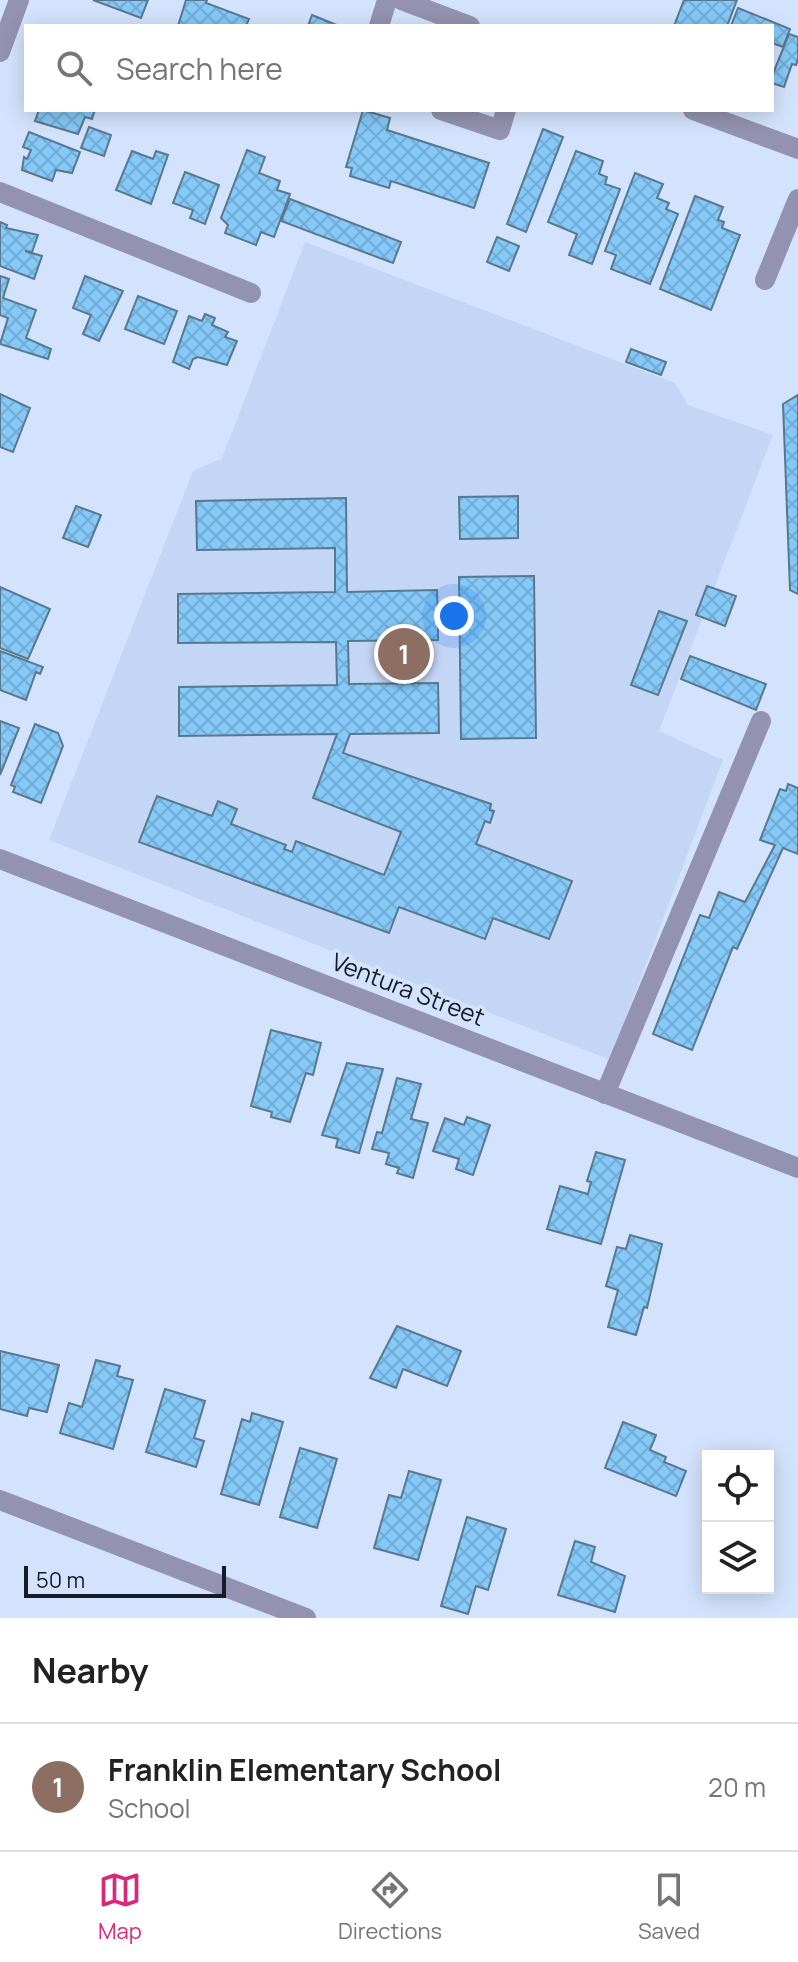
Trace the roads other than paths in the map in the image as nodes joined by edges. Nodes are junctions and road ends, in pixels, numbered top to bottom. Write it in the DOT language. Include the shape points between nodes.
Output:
graph roads {
  1 [pos="19,0"];
  2 [pos="387,0"];
  3 [pos="401,0"];
  4 [pos="380,24"];
  5 [pos="465,24"];
  6 [pos="0,52"];
  7 [pos="447,112"];
  8 [pos="505,112"];
  9 [pos="698,112"];
  10 [pos="798,149"];
  11 [pos="0,192"];
  12 [pos="798,199"];
  13 [pos="765,280"];
  14 [pos="251,293"];
  15 [pos="761,721"];
  16 [pos="0,859"];
  17 [pos="605,1094"];
  18 [pos="798,1168"];
  19 [pos="0,1500"];
  20 [pos="306,1618"];
  1 -- 6 [label="street"];
  2 -- 4 [label="street"];
  3 -- 5 [label="street"];
  7 -- 8 [label="street" via="500,130"];
  9 -- 10 [label="street"];
  11 -- 14 [label="street"];
  12 -- 13 [label="street"];
  15 -- 17 [label="street"];
  16 -- 17 [label="street, Ventura Street"];
  17 -- 18 [label="street, Ventura Street"];
  19 -- 20 [label="street"];
}
